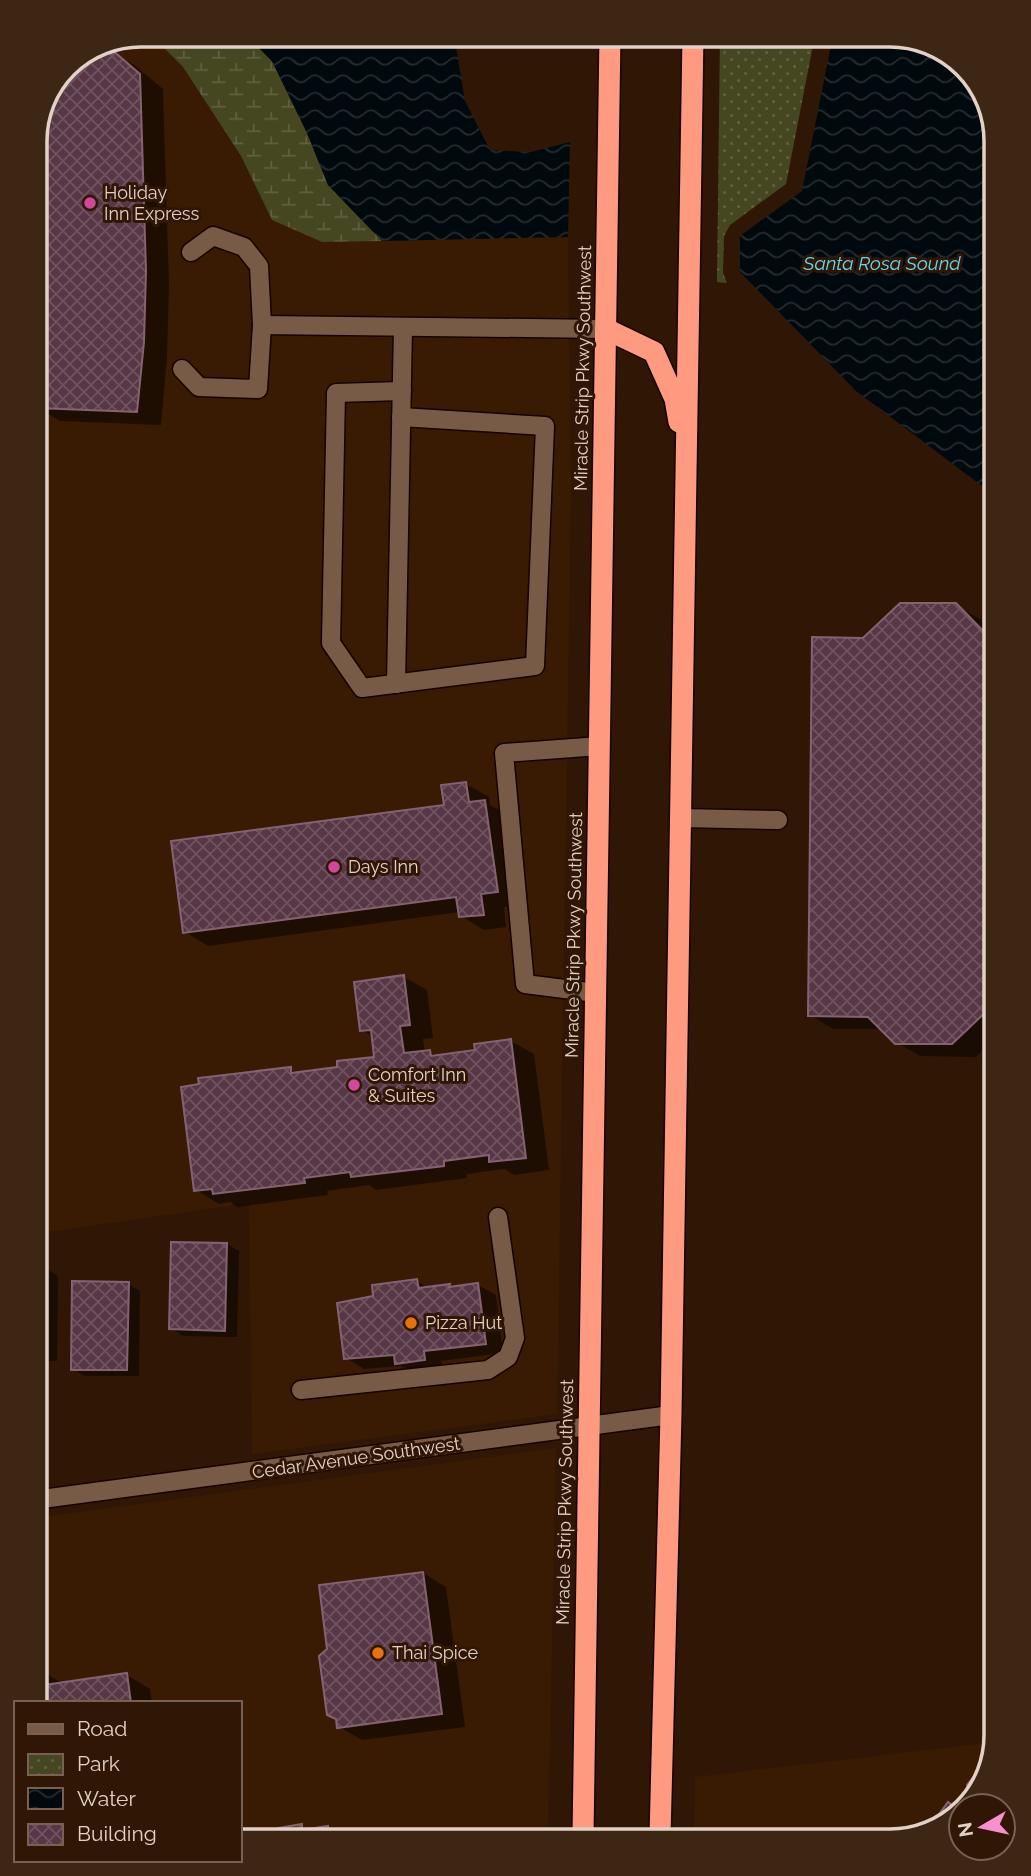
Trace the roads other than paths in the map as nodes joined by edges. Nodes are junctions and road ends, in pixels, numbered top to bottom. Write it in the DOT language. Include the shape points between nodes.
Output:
graph roads {
  1 [pos="610,47"];
  2 [pos="693,47"];
  3 [pos="191,252"];
  4 [pos="262,325"];
  5 [pos="403,327"];
  6 [pos="606,329"];
  7 [pos="182,369"];
  8 [pos="402,391"];
  9 [pos="401,416"];
  10 [pos="687,459"];
  11 [pos="396,684"];
  12 [pos="600,746"];
  13 [pos="681,818"];
  14 [pos="779,820"];
  15 [pos="596,993"];
  16 [pos="498,1217"];
  17 [pos="301,1390"];
  18 [pos="671,1415"];
  19 [pos="589,1427"];
  20 [pos="47,1499"];
  21 [pos="583,1829"];
  22 [pos="660,1829"];
  1 -- 6 [label="highway, Miracle Strip Pkwy Southwest"];
  2 -- 10 [label="highway"];
  3 -- 4 [label="street" via="214,236 244,247 259,266"];
  4 -- 5 [label="street"];
  4 -- 7 [label="street" via="258,389 199,387"];
  5 -- 6 [label="street"];
  5 -- 8 [label="street"];
  6 -- 10 [label="highway" via="654,352 675,399"];
  6 -- 12 [label="highway, Miracle Strip Pkwy Southwest"];
  8 -- 9 [label="street"];
  8 -- 11 [label="street" via="336,393 334,462 331,643 362,688"];
  9 -- 11 [label="street"];
  9 -- 11 [label="street" via="545,426 535,666"];
  10 -- 13 [label="highway"];
  12 -- 15 [label="highway, Miracle Strip Pkwy Southwest"];
  12 -- 15 [label="street" via="504,754 525,984"];
  13 -- 14 [label="street"];
  13 -- 18 [label="highway"];
  15 -- 19 [label="highway, Miracle Strip Pkwy Southwest"];
  16 -- 17 [label="street" via="515,1338 508,1357 488,1370"];
  18 -- 19 [label="street, Cedar Avenue Southwest"];
  18 -- 22 [label="highway"];
  19 -- 20 [label="street, Cedar Avenue Southwest"];
  19 -- 21 [label="highway, Miracle Strip Pkwy Southwest"];
}
